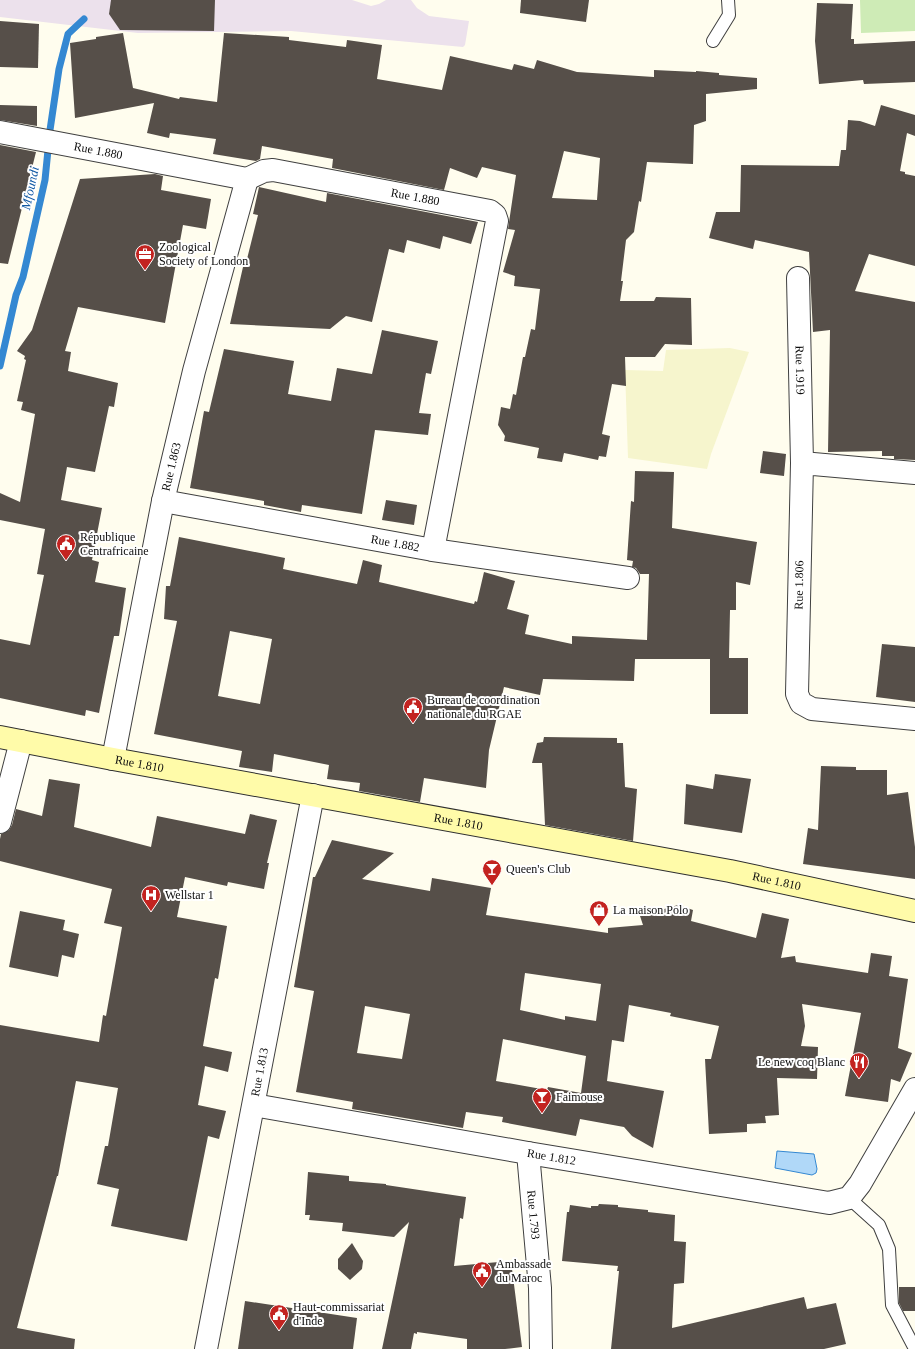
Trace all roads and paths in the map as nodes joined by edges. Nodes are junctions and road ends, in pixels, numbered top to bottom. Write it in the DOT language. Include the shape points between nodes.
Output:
graph roads {
  1 [pos="728,0"];
  2 [pos="713,41"];
  3 [pos="0,132"];
  4 [pos="247,179"];
  5 [pos="798,278"];
  6 [pos="802,463"];
  7 [pos="915,473"];
  8 [pos="163,501"];
  9 [pos="433,550"];
  10 [pos="628,578"];
  11 [pos="915,719"];
  12 [pos="10,739"];
  13 [pos="113,759"];
  14 [pos="313,795"];
  15 [pos="0,822"];
  16 [pos="915,911"];
  17 [pos="915,1089"];
  18 [pos="254,1105"];
  19 [pos="528,1153"];
  20 [pos="849,1198"];
  21 [pos="915,1346"];
  22 [pos="206,1349"];
  23 [pos="541,1349"];
  1 -- 2 [label="lane" via="729,15"];
  3 -- 4 [label="street, Rue 1.880"];
  4 -- 8 [label="street, Rue 1.863" via="194,372"];
  4 -- 9 [label="street, Rue 1.880" via="273,170 490,211 495,215 497,221"];
  5 -- 6 [label="street, Rue 1.919"];
  6 -- 7 [label="street"];
  6 -- 11 [label="street, Rue 1.806" via="797,694 799,699 812,709"];
  8 -- 9 [label="street, Rue 1.882"];
  8 -- 13 [label="street, Rue 1.863"];
  9 -- 10 [label="street, Rue 1.882"];
  12 -- 13 [label="street, Rue 1.810"];
  12 -- 15 [label="street"];
  13 -- 14 [label="street, Rue 1.810"];
  14 -- 16 [label="street, Rue 1.810" via="730,871"];
  14 -- 18 [label="street, Rue 1.813"];
  17 -- 20 [label="street" via="860,1184"];
  18 -- 19 [label="street, Rue 1.812"];
  18 -- 22 [label="street, Rue 1.813"];
  19 -- 20 [label="street, Rue 1.812" via="829,1203"];
  19 -- 23 [label="street, Rue 1.793" via="540,1288"];
  20 -- 21 [label="lane" via="878,1225 887,1243 892,1305"];
}
